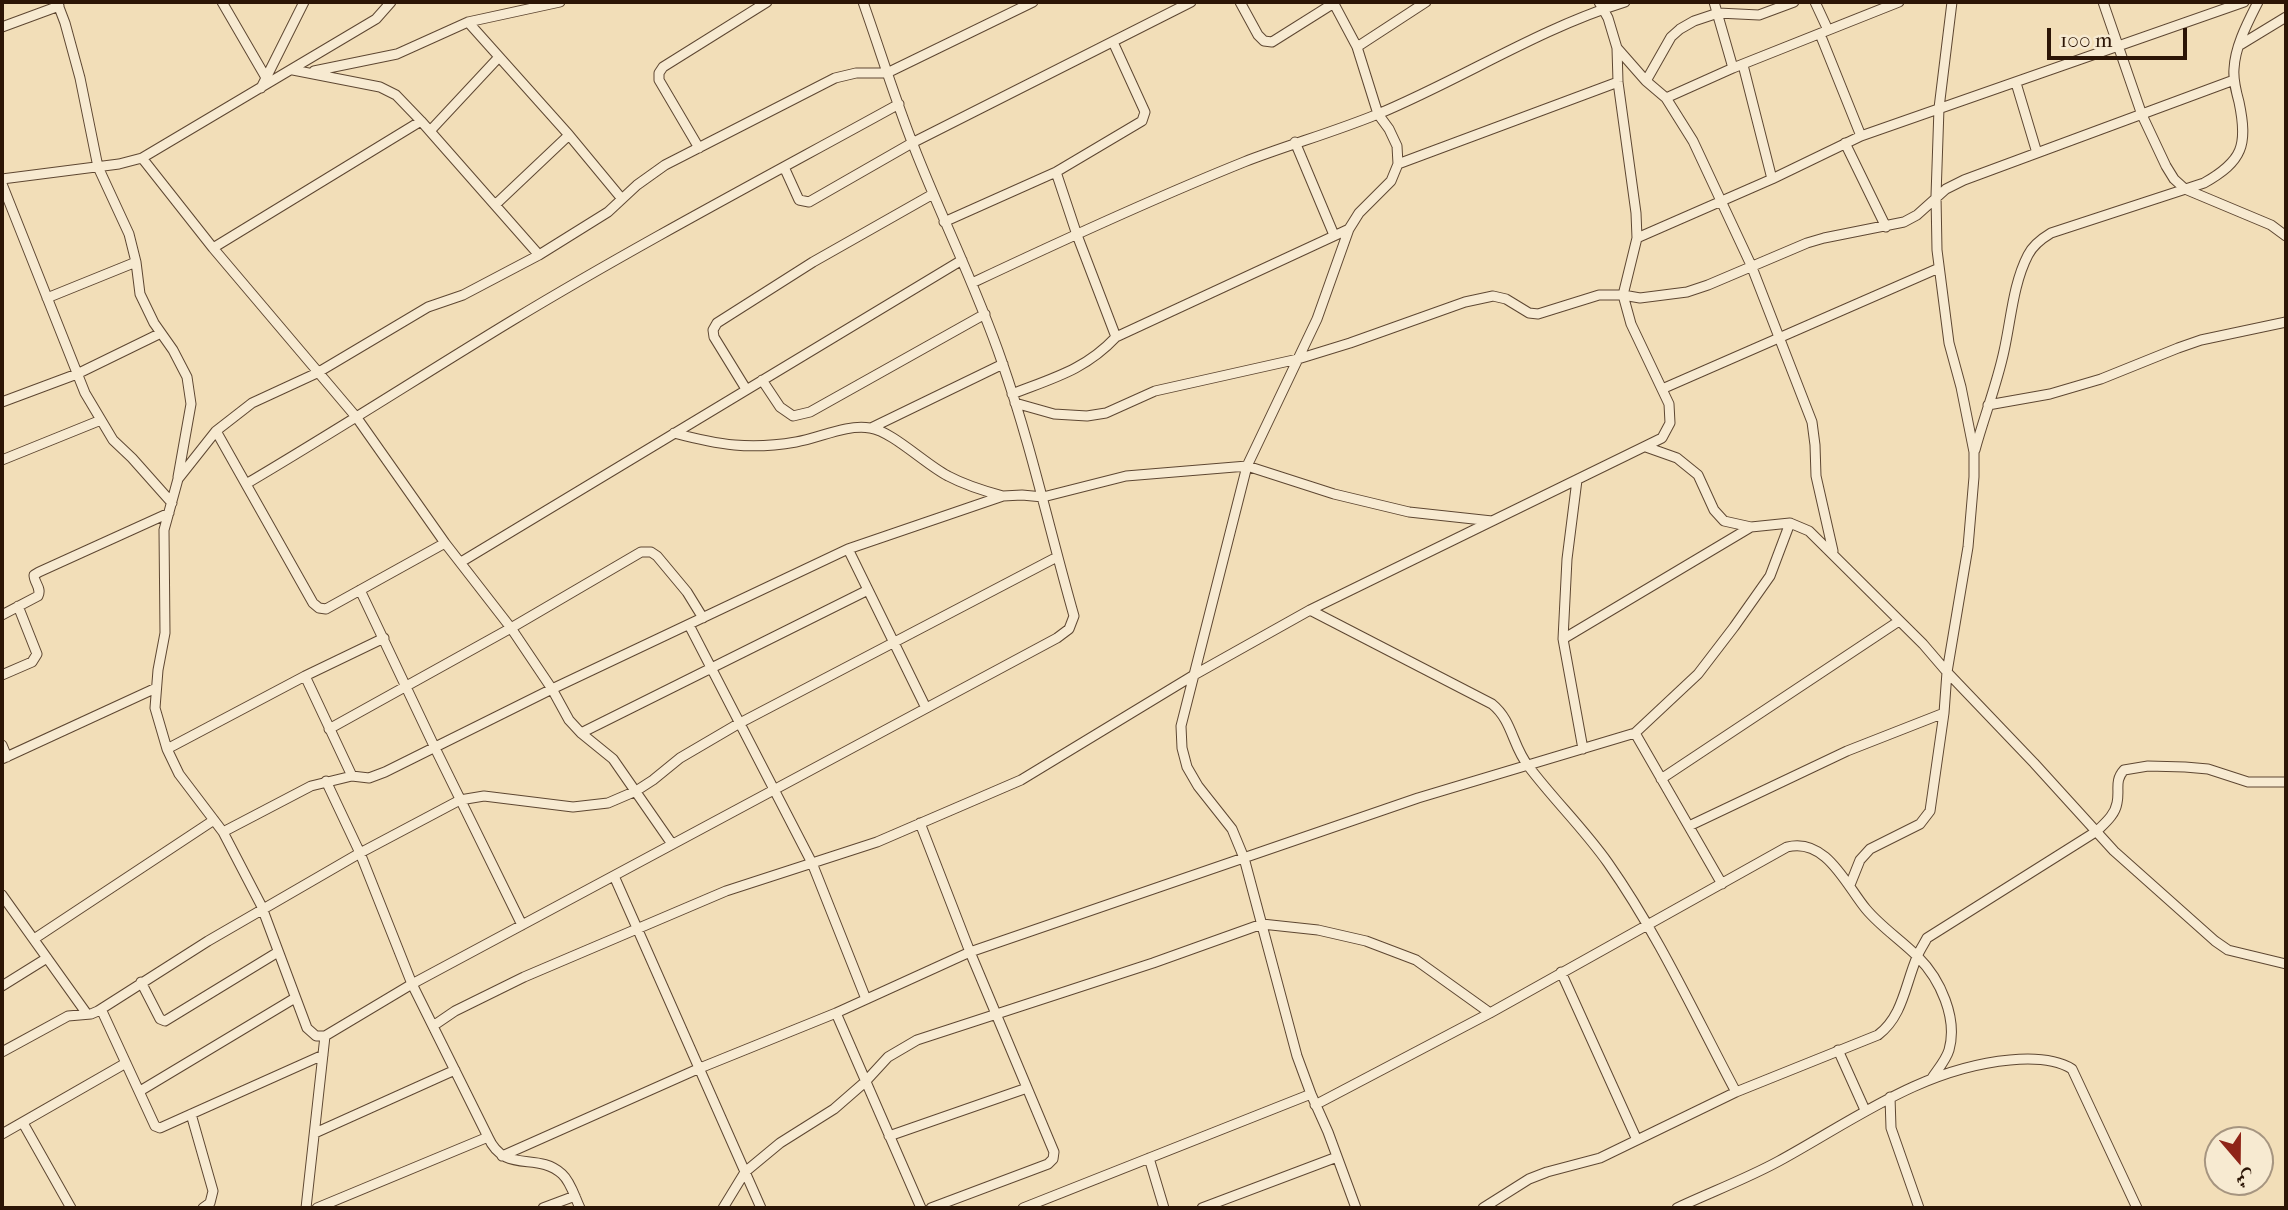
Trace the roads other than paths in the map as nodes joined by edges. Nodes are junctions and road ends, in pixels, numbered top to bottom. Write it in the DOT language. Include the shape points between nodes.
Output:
graph roads {
  1 [pos="222,2"];
  2 [pos="304,2"];
  3 [pos="391,2"];
  4 [pos="560,2"];
  5 [pos="766,2"];
  6 [pos="1033,2"];
  7 [pos="1191,2"];
  8 [pos="1240,2"];
  9 [pos="1334,2"];
  10 [pos="1426,2"];
  11 [pos="1625,2"];
  12 [pos="1714,2"];
  13 [pos="1794,2"];
  14 [pos="1815,2"];
  15 [pos="1899,2"];
  16 [pos="1952,2"];
  17 [pos="2104,2"];
  18 [pos="2244,2"];
  19 [pos="2258,2"];
  20 [pos="866,3"];
  21 [pos="58,4"];
  22 [pos="1601,5"];
  23 [pos="383,6"];
  24 [pos="1718,13"];
  25 [pos="2286,17"];
  26 [pos="468,22"];
  27 [pos="2,27"];
  28 [pos="1824,32"];
  29 [pos="1113,42"];
  30 [pos="2240,45"];
  31 [pos="2119,46"];
  32 [pos="1357,47"];
  33 [pos="1617,48"];
  34 [pos="499,57"];
  35 [pos="1738,67"];
  36 [pos="293,70"];
  37 [pos="309,72"];
  38 [pos="887,73"];
  39 [pos="265,76"];
  40 [pos="2234,80"];
  41 [pos="1646,81"];
  42 [pos="1618,82"];
  43 [pos="2016,82"];
  44 [pos="261,88"];
  45 [pos="1666,98"];
  46 [pos="899,104"];
  47 [pos="1939,108"];
  48 [pos="1378,114"];
  49 [pos="2142,115"];
  50 [pos="421,121"];
  51 [pos="430,131"];
  52 [pos="569,135"];
  53 [pos="1861,136"];
  54 [pos="1295,142"];
  55 [pos="912,143"];
  56 [pos="1845,143"];
  57 [pos="699,148"];
  58 [pos="2037,153"];
  59 [pos="142,158"];
  60 [pos="1398,164"];
  61 [pos="98,167"];
  62 [pos="784,167"];
  63 [pos="1056,172"];
  64 [pos="1772,179"];
  65 [pos="2,181"];
  66 [pos="2185,189"];
  67 [pos="933,194"];
  68 [pos="1936,196"];
  69 [pos="622,199"];
  70 [pos="1722,202"];
  71 [pos="495,205"];
  72 [pos="944,222"];
  73 [pos="1886,227"];
  74 [pos="1349,229"];
  75 [pos="1077,235"];
  76 [pos="1334,236"];
  77 [pos="2286,236"];
  78 [pos="1637,238"];
  79 [pos="213,248"];
  80 [pos="539,255"];
  81 [pos="962,260"];
  82 [pos="136,262"];
  83 [pos="1751,265"];
  84 [pos="1940,268"];
  85 [pos="972,283"];
  86 [pos="1623,295"];
  87 [pos="47,298"];
  88 [pos="985,314"];
  89 [pos="2286,322"];
  90 [pos="161,333"];
  91 [pos="1116,337"];
  92 [pos="1779,338"];
  93 [pos="1298,359"];
  94 [pos="1003,364"];
  95 [pos="317,373"];
  96 [pos="77,374"];
  97 [pos="762,380"];
  98 [pos="746,389"];
  99 [pos="1662,389"];
  100 [pos="1014,399"];
  101 [pos="2,402"];
  102 [pos="1988,405"];
  103 [pos="357,418"];
  104 [pos="101,420"];
  105 [pos="871,428"];
  106 [pos="216,431"];
  107 [pos="674,432"];
  108 [pos="1646,447"];
  109 [pos="1974,452"];
  110 [pos="2,460"];
  111 [pos="1247,466"];
  112 [pos="178,479"];
  113 [pos="1577,480"];
  114 [pos="246,484"];
  115 [pos="1003,496"];
  116 [pos="1043,497"];
  117 [pos="172,503"];
  118 [pos="169,513"];
  119 [pos="1492,521"];
  120 [pos="1790,523"];
  121 [pos="1751,527"];
  122 [pos="444,543"];
  123 [pos="848,549"];
  124 [pos="1834,554"];
  125 [pos="1057,557"];
  126 [pos="461,562"];
  127 [pos="360,590"];
  128 [pos="868,590"];
  129 [pos="18,606"];
  130 [pos="1310,610"];
  131 [pos="2,615"];
  132 [pos="703,618"];
  133 [pos="1899,621"];
  134 [pos="689,625"];
  135 [pos="511,628"];
  136 [pos="384,638"];
  137 [pos="1563,639"];
  138 [pos="893,642"];
  139 [pos="710,668"];
  140 [pos="1947,672"];
  141 [pos="1194,675"];
  142 [pos="2,676"];
  143 [pos="305,676"];
  144 [pos="406,687"];
  145 [pos="156,688"];
  146 [pos="552,689"];
  147 [pos="926,708"];
  148 [pos="1944,713"];
  149 [pos="738,724"];
  150 [pos="329,729"];
  151 [pos="581,733"];
  152 [pos="1635,733"];
  153 [pos="2,745"];
  154 [pos="435,748"];
  155 [pos="167,749"];
  156 [pos="1583,749"];
  157 [pos="4,758"];
  158 [pos="1528,766"];
  159 [pos="352,775"];
  160 [pos="1661,779"];
  161 [pos="326,781"];
  162 [pos="2286,782"];
  163 [pos="773,790"];
  164 [pos="636,791"];
  165 [pos="460,800"];
  166 [pos="214,820"];
  167 [pos="920,823"];
  168 [pos="1689,825"];
  169 [pos="2097,831"];
  170 [pos="223,832"];
  171 [pos="672,844"];
  172 [pos="360,853"];
  173 [pos="1244,858"];
  174 [pos="812,863"];
  175 [pos="614,876"];
  176 [pos="1722,884"];
  177 [pos="1850,885"];
  178 [pos="2,895"];
  179 [pos="263,910"];
  180 [pos="1262,924"];
  181 [pos="522,925"];
  182 [pos="1647,925"];
  183 [pos="638,929"];
  184 [pos="34,939"];
  185 [pos="278,952"];
  186 [pos="970,953"];
  187 [pos="1917,956"];
  188 [pos="47,958"];
  189 [pos="2286,964"];
  190 [pos="1561,972"];
  191 [pos="141,982"];
  192 [pos="412,984"];
  193 [pos="2,986"];
  194 [pos="295,998"];
  195 [pos="866,999"];
  196 [pos="101,1009"];
  197 [pos="836,1013"];
  198 [pos="1490,1013"];
  199 [pos="87,1014"];
  200 [pos="996,1014"];
  201 [pos="433,1026"];
  202 [pos="326,1036"];
  203 [pos="1838,1049"];
  204 [pos="2,1052"];
  205 [pos="323,1055"];
  206 [pos="126,1063"];
  207 [pos="700,1068"];
  208 [pos="455,1070"];
  209 [pos="1932,1078"];
  210 [pos="865,1082"];
  211 [pos="1027,1088"];
  212 [pos="140,1091"];
  213 [pos="1736,1092"];
  214 [pos="1311,1094"];
  215 [pos="1890,1097"];
  216 [pos="1315,1105"];
  217 [pos="1865,1110"];
  218 [pos="191,1114"];
  219 [pos="23,1123"];
  220 [pos="315,1133"];
  221 [pos="2,1135"];
  222 [pos="889,1136"];
  223 [pos="488,1137"];
  224 [pos="1637,1140"];
  225 [pos="502,1157"];
  226 [pos="1337,1157"];
  227 [pos="1149,1158"];
  228 [pos="745,1172"];
  229 [pos="575,1196"];
  230 [pos="71,1208"];
  231 [pos="203,1208"];
  232 [pos="306,1208"];
  233 [pos="317,1208"];
  234 [pos="543,1208"];
  235 [pos="580,1208"];
  236 [pos="723,1208"];
  237 [pos="761,1208"];
  238 [pos="921,1208"];
  239 [pos="931,1208"];
  240 [pos="1023,1208"];
  241 [pos="1164,1208"];
  242 [pos="1202,1208"];
  243 [pos="1356,1208"];
  244 [pos="1483,1208"];
  245 [pos="1677,1208"];
  246 [pos="1919,1208"];
  247 [pos="2137,1208"];
  1 -- 39 [label="street"];
  2 -- 39 [label="street"];
  3 -- 23 [label="street"];
  4 -- 26 [label="street"];
  5 -- 57 [label="street" via="659,73"];
  6 -- 38 [label="street"];
  7 -- 29 [label="street"];
  8 -- 9 [label="street" via="1258,36 1272,42"];
  9 -- 32 [label="street"];
  10 -- 32 [label="street"];
  11 -- 22 [label="street"];
  12 -- 24 [label="street"];
  13 -- 24 [label="street" via="1759,15"];
  14 -- 28 [label="street"];
  15 -- 28 [label="street"];
  16 -- 47 [label="street"];
  17 -- 31 [label="street"];
  18 -- 31 [label="street"];
  19 -- 30 [label="street"];
  20 -- 38 [label="street"];
  21 -- 27 [label="street"];
  21 -- 61 [label="street" via="77,65"];
  22 -- 33 [label="street"];
  22 -- 48 [label="street"];
  23 -- 36 [label="street" via="376,19"];
  24 -- 35 [label="street"];
  24 -- 41 [label="street" via="1694,21 1671,37"];
  25 -- 30 [label="street"];
  26 -- 34 [label="street"];
  26 -- 37 [label="street" via="397,54"];
  28 -- 35 [label="street"];
  28 -- 53 [label="street"];
  29 -- 55 [label="street"];
  29 -- 63 [label="street" via="1145,117"];
  30 -- 40 [label="street"];
  31 -- 43 [label="street"];
  31 -- 49 [label="street"];
  32 -- 48 [label="street"];
  33 -- 41 [label="street"];
  33 -- 42 [label="street"];
  34 -- 51 [label="street"];
  34 -- 52 [label="street"];
  35 -- 45 [label="street"];
  35 -- 64 [label="street"];
  36 -- 37 [label="street"];
  36 -- 44 [label="street"];
  37 -- 50 [label="street" via="380,86 396,94"];
  38 -- 46 [label="street"];
  38 -- 57 [label="street" via="835,78"];
  39 -- 44 [label="street"];
  40 -- 49 [label="street"];
  40 -- 66 [label="street" via="2244,130 2242,145 2224,171"];
  41 -- 45 [label="street"];
  42 -- 60 [label="street"];
  42 -- 78 [label="street"];
  43 -- 47 [label="street"];
  43 -- 58 [label="street"];
  44 -- 59 [label="street"];
  45 -- 70 [label="street"];
  46 -- 55 [label="street"];
  46 -- 62 [label="street"];
  47 -- 53 [label="street"];
  47 -- 68 [label="street"];
  48 -- 54 [label="street"];
  48 -- 60 [label="street" via="1397,146"];
  49 -- 58 [label="street"];
  49 -- 66 [label="street" via="2166,166"];
  50 -- 51 [label="street"];
  50 -- 79 [label="street"];
  51 -- 71 [label="street"];
  52 -- 69 [label="street"];
  52 -- 71 [label="street"];
  53 -- 56 [label="street"];
  54 -- 75 [label="street"];
  54 -- 76 [label="street"];
  55 -- 62 [label="street" via="809,202 799,200"];
  55 -- 67 [label="street"];
  56 -- 64 [label="street"];
  56 -- 73 [label="street"];
  57 -- 69 [label="street" via="665,165"];
  58 -- 68 [label="street" via="1964,180"];
  59 -- 61 [label="street"];
  59 -- 79 [label="street"];
  60 -- 74 [label="street" via="1391,181"];
  61 -- 65 [label="street"];
  61 -- 82 [label="street" via="129,234"];
  62 -- 103 [label="street" via="514,320"];
  63 -- 72 [label="street"];
  63 -- 75 [label="street"];
  64 -- 70 [label="street"];
  65 -- 87 [label="street"];
  66 -- 77 [label="street" via="2271,225"];
  66 -- 102 [label="street" via="2051,233 2036,244 2022,270"];
  67 -- 72 [label="street"];
  67 -- 98 [label="street" via="717,323 714,337"];
  68 -- 73 [label="street" via="1917,215"];
  68 -- 84 [label="street"];
  69 -- 80 [label="street"];
  70 -- 78 [label="street"];
  70 -- 83 [label="street"];
  71 -- 80 [label="street"];
  72 -- 81 [label="street"];
  73 -- 83 [label="street" via="1824,237"];
  74 -- 76 [label="street"];
  74 -- 93 [label="street"];
  75 -- 85 [label="street"];
  75 -- 91 [label="street"];
  76 -- 91 [label="street"];
  78 -- 86 [label="street"];
  79 -- 95 [label="street"];
  80 -- 95 [label="street" via="463,295 428,307"];
  81 -- 85 [label="street"];
  81 -- 97 [label="street"];
  82 -- 87 [label="street"];
  82 -- 90 [label="street" via="140,294"];
  83 -- 86 [label="street" via="1686,292 1640,298"];
  83 -- 92 [label="street"];
  84 -- 92 [label="street"];
  84 -- 109 [label="street" via="1949,343"];
  85 -- 88 [label="street"];
  86 -- 93 [label="street" via="1599,295 1538,314 1493,296"];
  86 -- 99 [label="street" via="1630,324"];
  87 -- 96 [label="street"];
  88 -- 94 [label="street"];
  88 -- 97 [label="street" via="810,412 793,416 780,407"];
  89 -- 102 [label="street" via="2201,340 2050,394"];
  90 -- 96 [label="street"];
  90 -- 112 [label="street" via="187,377 191,404"];
  91 -- 100 [label="street" via="1101,354 1077,369"];
  92 -- 99 [label="street"];
  92 -- 124 [label="street" via="1812,422 1816,476"];
  93 -- 100 [label="street" via="1167,387 1106,413 1087,416 1054,414"];
  93 -- 111 [label="street"];
  94 -- 100 [label="street"];
  94 -- 105 [label="street"];
  95 -- 103 [label="street"];
  95 -- 106 [label="street" via="252,403"];
  96 -- 101 [label="street"];
  96 -- 104 [label="street"];
  97 -- 98 [label="street"];
  98 -- 107 [label="street"];
  99 -- 108 [label="street" via="1670,404 1670,424 1662,438"];
  100 -- 116 [label="street"];
  102 -- 109 [label="street"];
  103 -- 114 [label="street"];
  103 -- 122 [label="street"];
  104 -- 110 [label="street"];
  104 -- 117 [label="street" via="113,440"];
  105 -- 107 [label="street" via="754,447 715,444"];
  105 -- 115 [label="street" via="947,476"];
  106 -- 112 [label="street"];
  106 -- 114 [label="street"];
  107 -- 126 [label="street"];
  108 -- 113 [label="street"];
  108 -- 121 [label="street" via="1677,457 1698,475 1724,521"];
  109 -- 140 [label="street" via="1968,547"];
  111 -- 116 [label="street" via="1126,477"];
  111 -- 119 [label="street" via="1409,512"];
  111 -- 141 [label="street"];
  112 -- 117 [label="street"];
  113 -- 119 [label="street"];
  113 -- 137 [label="street"];
  114 -- 127 [label="street" via="313,603 326,609"];
  115 -- 116 [label="street"];
  115 -- 123 [label="street"];
  116 -- 125 [label="street"];
  117 -- 118 [label="street"];
  118 -- 129 [label="street" via="34,575 38,596"];
  118 -- 145 [label="street" via="164,530 164,633"];
  119 -- 130 [label="street"];
  120 -- 121 [label="street"];
  120 -- 124 [label="street" via="1809,531"];
  120 -- 152 [label="street" via="1770,576 1734,627 1699,674"];
  121 -- 137 [label="street"];
  122 -- 126 [label="street"];
  122 -- 127 [label="street"];
  123 -- 128 [label="street"];
  123 -- 132 [label="street"];
  124 -- 133 [label="street"];
  125 -- 138 [label="street"];
  125 -- 147 [label="street" via="1074,617 1069,629"];
  126 -- 135 [label="street"];
  127 -- 136 [label="street"];
  128 -- 138 [label="street"];
  128 -- 139 [label="street"];
  129 -- 131 [label="street"];
  129 -- 142 [label="street" via="37,654 32,662"];
  130 -- 141 [label="street"];
  130 -- 158 [label="street" via="1492,704 1503,713"];
  132 -- 134 [label="street"];
  132 -- 135 [label="street" via="657,556 641,552"];
  133 -- 140 [label="street"];
  133 -- 160 [label="street"];
  134 -- 139 [label="street"];
  134 -- 146 [label="street"];
  135 -- 144 [label="street"];
  135 -- 146 [label="street"];
  136 -- 143 [label="street"];
  136 -- 144 [label="street"];
  137 -- 156 [label="street"];
  138 -- 147 [label="street"];
  138 -- 149 [label="street"];
  139 -- 149 [label="street"];
  139 -- 151 [label="street"];
  140 -- 148 [label="street"];
  140 -- 169 [label="street"];
  141 -- 167 [label="street" via="1021,780"];
  141 -- 173 [label="street" via="1181,726 1187,767 1232,829"];
  143 -- 150 [label="street"];
  143 -- 155 [label="street"];
  144 -- 150 [label="street"];
  144 -- 154 [label="street"];
  145 -- 155 [label="street" via="155,708"];
  145 -- 157 [label="street"];
  146 -- 151 [label="street"];
  146 -- 154 [label="street"];
  147 -- 163 [label="street"];
  148 -- 168 [label="street" via="1847,751"];
  148 -- 177 [label="street" via="1930,811 1920,824 1870,849"];
  149 -- 163 [label="street"];
  149 -- 164 [label="street"];
  150 -- 159 [label="street"];
  151 -- 164 [label="street" via="613,758"];
  152 -- 156 [label="street"];
  152 -- 160 [label="street"];
  153 -- 157 [label="street"];
  154 -- 159 [label="street" via="369,778"];
  154 -- 165 [label="street"];
  155 -- 166 [label="street" via="179,775"];
  156 -- 158 [label="street"];
  158 -- 173 [label="street"];
  158 -- 182 [label="street" via="1607,862"];
  159 -- 161 [label="street"];
  160 -- 168 [label="street"];
  161 -- 170 [label="street"];
  161 -- 172 [label="street"];
  162 -- 169 [label="street" via="2248,782 2208,769 2132,767 2118,776 2115,811"];
  163 -- 171 [label="street"];
  163 -- 174 [label="street"];
  164 -- 165 [label="street" via="608,803 573,807 484,796"];
  164 -- 171 [label="street"];
  165 -- 172 [label="street"];
  165 -- 181 [label="street"];
  166 -- 170 [label="street"];
  166 -- 184 [label="street"];
  167 -- 174 [label="street"];
  167 -- 186 [label="street"];
  168 -- 176 [label="street"];
  169 -- 187 [label="street" via="1935,932"];
  169 -- 189 [label="street" via="2142,878 2215,941 2228,950"];
  170 -- 179 [label="street"];
  171 -- 175 [label="street"];
  172 -- 179 [label="street"];
  172 -- 192 [label="street"];
  173 -- 180 [label="street"];
  173 -- 186 [label="street"];
  174 -- 183 [label="street" via="726,891"];
  174 -- 195 [label="street"];
  175 -- 181 [label="street"];
  175 -- 183 [label="street"];
  176 -- 177 [label="street" via="1796,845 1818,852"];
  176 -- 182 [label="street"];
  177 -- 187 [label="street" via="1866,908"];
  178 -- 184 [label="street"];
  179 -- 185 [label="street"];
  179 -- 191 [label="street"];
  180 -- 198 [label="street" via="1366,941 1416,960"];
  180 -- 200 [label="street"];
  180 -- 214 [label="street"];
  181 -- 192 [label="street"];
  182 -- 190 [label="street"];
  182 -- 213 [label="street"];
  183 -- 201 [label="street" via="524,977 455,1010"];
  183 -- 207 [label="street"];
  184 -- 188 [label="street"];
  185 -- 191 [label="street" via="165,1021"];
  185 -- 194 [label="street"];
  186 -- 195 [label="street"];
  186 -- 200 [label="street"];
  187 -- 203 [label="street" via="1888,1027"];
  187 -- 209 [label="street" via="1939,985 1952,1035 1948,1054"];
  188 -- 193 [label="street"];
  188 -- 199 [label="street"];
  190 -- 198 [label="street"];
  190 -- 224 [label="street"];
  191 -- 196 [label="street"];
  192 -- 201 [label="street"];
  192 -- 202 [label="street"];
  194 -- 202 [label="street" via="306,1028 316,1036"];
  194 -- 212 [label="street"];
  195 -- 197 [label="street"];
  196 -- 199 [label="street"];
  196 -- 206 [label="street"];
  197 -- 207 [label="street"];
  197 -- 210 [label="street"];
  198 -- 216 [label="street"];
  199 -- 204 [label="street" via="60,1019"];
  200 -- 210 [label="street" via="917,1040 888,1057"];
  200 -- 211 [label="street"];
  201 -- 208 [label="street"];
  202 -- 205 [label="street"];
  203 -- 213 [label="street"];
  203 -- 217 [label="street"];
  205 -- 218 [label="street"];
  205 -- 220 [label="street"];
  206 -- 212 [label="street"];
  206 -- 219 [label="street"];
  207 -- 225 [label="street"];
  207 -- 228 [label="street"];
  208 -- 220 [label="street"];
  208 -- 223 [label="street"];
  209 -- 215 [label="street"];
  209 -- 247 [label="street" via="1988,1062 2061,1062 2078,1078"];
  210 -- 222 [label="street"];
  210 -- 228 [label="street"];
  211 -- 222 [label="street"];
  211 -- 239 [label="street" via="1053,1159"];
  212 -- 218 [label="street" via="158,1128"];
  213 -- 224 [label="street"];
  214 -- 216 [label="street"];
  214 -- 227 [label="street"];
  215 -- 217 [label="street"];
  215 -- 246 [label="street" via="1891,1128"];
  216 -- 226 [label="street"];
  217 -- 245 [label="street" via="1773,1164"];
  218 -- 231 [label="street" via="213,1191"];
  219 -- 221 [label="street"];
  219 -- 230 [label="street"];
  220 -- 232 [label="street"];
  222 -- 238 [label="street"];
  223 -- 225 [label="street"];
  223 -- 233 [label="street"];
  224 -- 244 [label="street" via="1600,1158 1547,1171"];
  225 -- 229 [label="street" via="551,1166 564,1176"];
  226 -- 242 [label="street"];
  226 -- 243 [label="street"];
  227 -- 240 [label="street"];
  227 -- 241 [label="street"];
  228 -- 236 [label="street"];
  228 -- 237 [label="street"];
  229 -- 234 [label="street"];
  229 -- 235 [label="street"];
}
